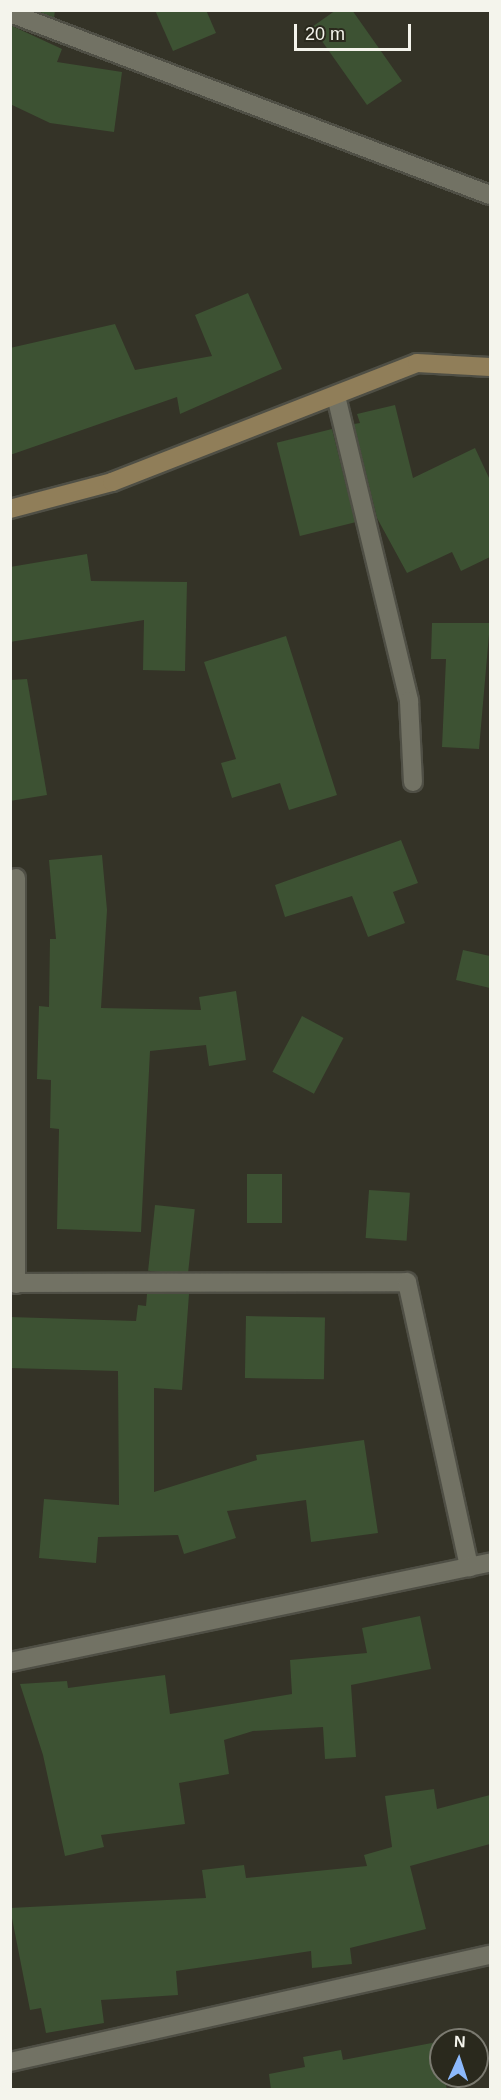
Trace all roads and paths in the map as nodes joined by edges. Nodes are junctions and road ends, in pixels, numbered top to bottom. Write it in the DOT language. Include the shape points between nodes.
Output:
graph roads {
  1 [pos="10,13"];
  2 [pos="490,195"];
  3 [pos="490,367"];
  4 [pos="336,396"];
  5 [pos="10,509"];
  6 [pos="413,782"];
  7 [pos="16,878"];
  8 [pos="13,1283"];
  9 [pos="490,1563"];
  10 [pos="469,1567"];
  11 [pos="10,1662"];
  12 [pos="490,1955"];
  13 [pos="10,2062"];
  1 -- 2 [label="street"];
  3 -- 4 [label="street" via="417,363"];
  4 -- 5 [label="street" via="112,482"];
  4 -- 6 [label="street" via="409,701"];
  7 -- 8 [label="street"];
  8 -- 10 [label="street" via="407,1282"];
  9 -- 10 [label="street"];
  10 -- 11 [label="street"];
  12 -- 13 [label="street"];
}
